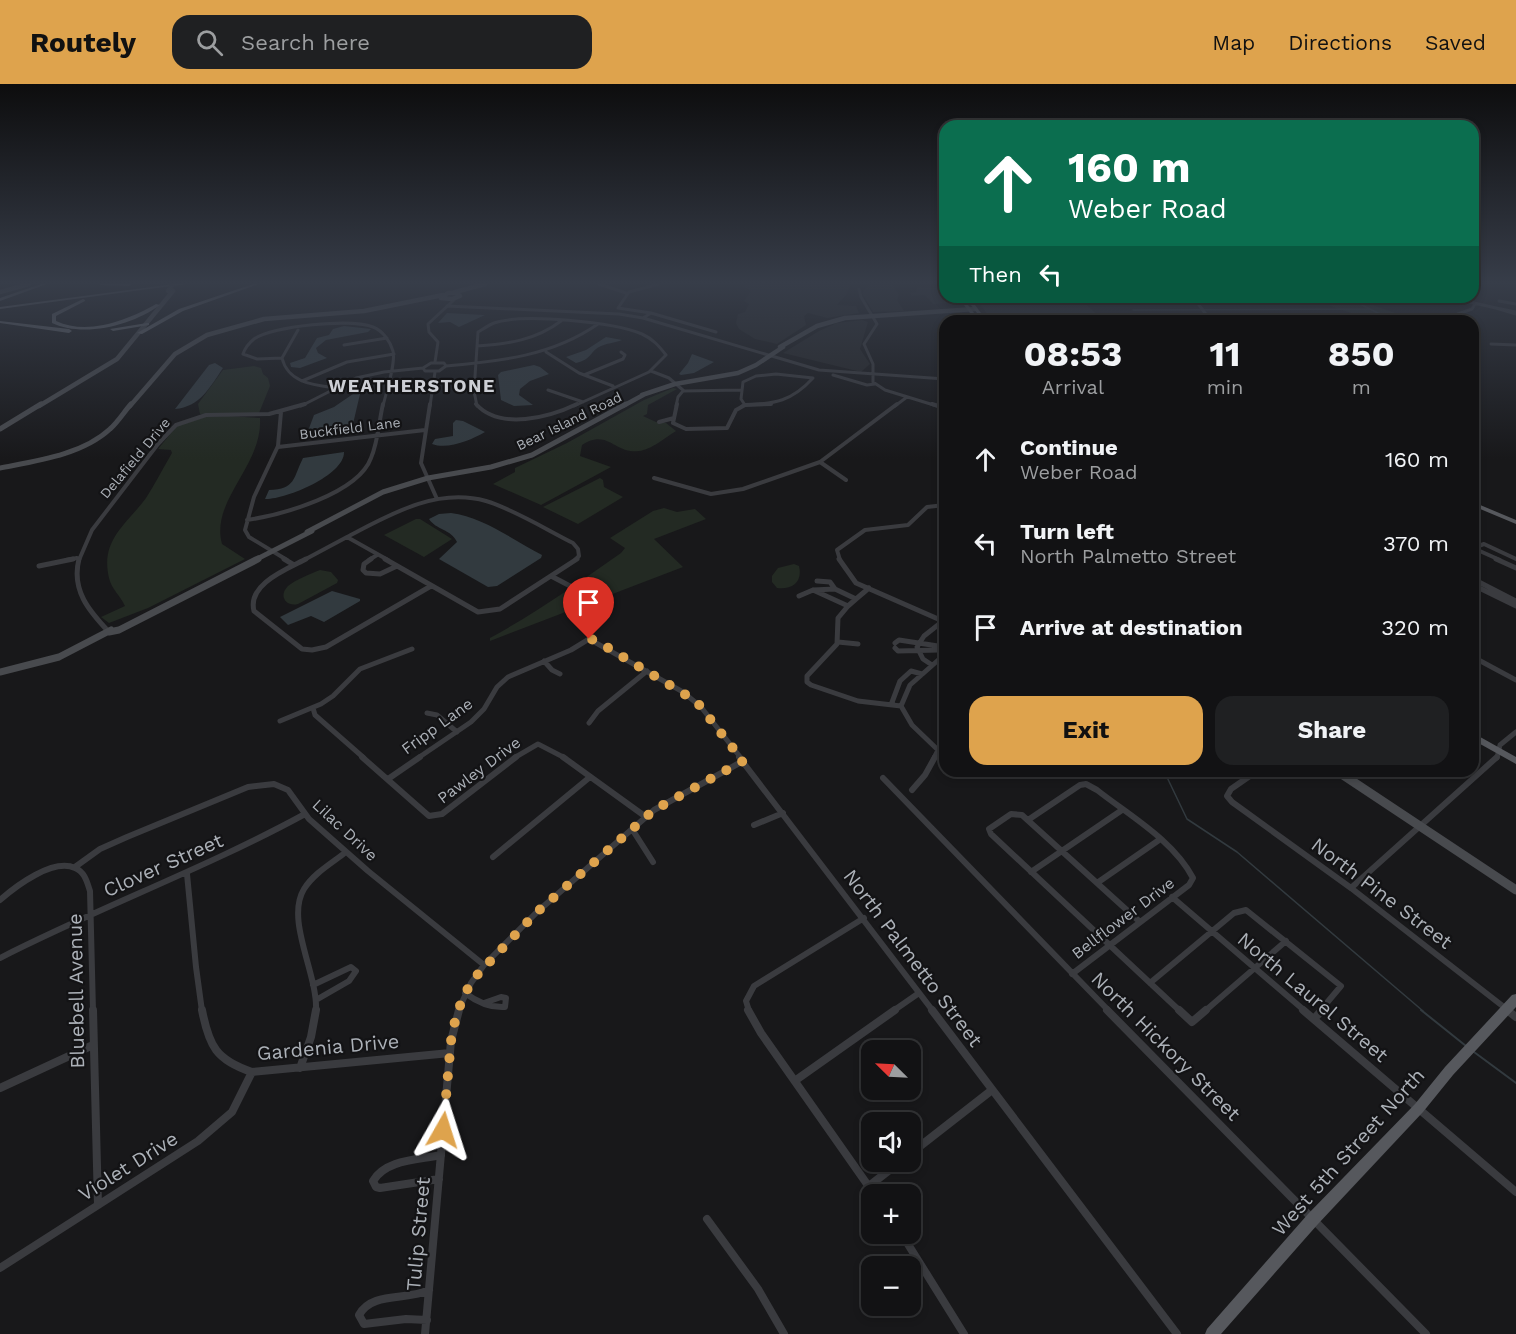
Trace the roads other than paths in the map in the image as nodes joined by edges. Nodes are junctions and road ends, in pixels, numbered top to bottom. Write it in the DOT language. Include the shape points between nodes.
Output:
graph roads {
  1 [pos="126,342"];
  2 [pos="131,342"];
  3 [pos="192,342"];
  4 [pos="251,342"];
  5 [pos="291,342"];
  6 [pos="360,342"];
  7 [pos="389,342"];
  8 [pos="438,342"];
  9 [pos="477,342"];
  10 [pos="504,342"];
  11 [pos="569,342"];
  12 [pos="658,342"];
  13 [pos="726,342"];
  14 [pos="791,342"];
  15 [pos="865,342"];
  16 [pos="1491,344"];
  17 [pos="344,345"];
  18 [pos="1516,345"];
  19 [pos="477,346"];
  20 [pos="546,352"];
  21 [pos="621,352"];
  22 [pos="394,354"];
  23 [pos="769,355"];
  24 [pos="282,358"];
  25 [pos="435,362"];
  26 [pos="476,363"];
  27 [pos="446,366"];
  28 [pos="423,368"];
  29 [pos="741,370"];
  30 [pos="391,371"];
  31 [pos="651,371"];
  32 [pos="435,372"];
  33 [pos="584,375"];
  34 [pos="752,375"];
  35 [pos="833,375"];
  36 [pos="872,375"];
  37 [pos="939,379"];
  38 [pos="302,381"];
  39 [pos="675,384"];
  40 [pos="875,384"];
  41 [pos="614,386"];
  42 [pos="336,388"];
  43 [pos="549,390"];
  44 [pos="684,390"];
  45 [pos="741,390"];
  46 [pos="907,397"];
  47 [pos="583,402"];
  48 [pos="745,405"];
  49 [pos="939,406"];
  50 [pos="281,412"];
  51 [pos="674,418"];
  52 [pos="659,422"];
  53 [pos="0,424"];
  54 [pos="0,429"];
  55 [pos="425,430"];
  56 [pos="378,435"];
  57 [pos="278,447"];
  58 [pos="820,462"];
  59 [pos="0,468"];
  60 [pos="428,478"];
  61 [pos="654,478"];
  62 [pos="846,480"];
  63 [pos="437,499"];
  64 [pos="939,504"];
  65 [pos="1479,507"];
  66 [pos="248,520"];
  67 [pos="1516,522"];
  68 [pos="347,537"];
  69 [pos="1484,544"];
  70 [pos="1479,546"];
  71 [pos="272,550"];
  72 [pos="1479,551"];
  73 [pos="378,555"];
  74 [pos="77,558"];
  75 [pos="1516,559"];
  76 [pos="294,565"];
  77 [pos="39,566"];
  78 [pos="397,566"];
  79 [pos="1516,568"];
  80 [pos="551,576"];
  81 [pos="817,581"];
  82 [pos="1479,582"];
  83 [pos="431,586"];
  84 [pos="572,587"];
  85 [pos="868,588"];
  86 [pos="1479,588"];
  87 [pos="835,589"];
  88 [pos="813,590"];
  89 [pos="799,596"];
  90 [pos="856,599"];
  91 [pos="1516,601"];
  92 [pos="848,606"];
  93 [pos="1516,606"];
  94 [pos="939,620"];
  95 [pos="939,625"];
  96 [pos="109,632"];
  97 [pos="589,639"];
  98 [pos="838,642"];
  99 [pos="919,643"];
  100 [pos="858,644"];
  101 [pos="938,648"];
  102 [pos="412,649"];
  103 [pos="918,651"];
  104 [pos="939,660"];
  105 [pos="1479,660"];
  106 [pos="544,661"];
  107 [pos="932,665"];
  108 [pos="0,669"];
  109 [pos="647,671"];
  110 [pos="560,674"];
  111 [pos="922,674"];
  112 [pos="1516,680"];
  113 [pos="891,705"];
  114 [pos="902,706"];
  115 [pos="313,708"];
  116 [pos="427,713"];
  117 [pos="280,721"];
  118 [pos="589,723"];
  119 [pos="457,732"];
  120 [pos="1516,732"];
  121 [pos="1479,740"];
  122 [pos="1498,751"];
  123 [pos="743,761"];
  124 [pos="1516,761"];
  125 [pos="1479,774"];
  126 [pos="590,777"];
  127 [pos="1248,777"];
  128 [pos="1346,777"];
  129 [pos="1476,777"];
  130 [pos="884,778"];
  131 [pos="388,779"];
  132 [pos="912,790"];
  133 [pos="1122,810"];
  134 [pos="783,813"];
  135 [pos="305,814"];
  136 [pos="646,817"];
  137 [pos="1029,820"];
  138 [pos="754,825"];
  139 [pos="1420,827"];
  140 [pos="632,829"];
  141 [pos="1159,840"];
  142 [pos="1062,851"];
  143 [pos="346,852"];
  144 [pos="493,857"];
  145 [pos="653,862"];
  146 [pos="75,867"];
  147 [pos="1031,872"];
  148 [pos="187,874"];
  149 [pos="1096,883"];
  150 [pos="1351,888"];
  151 [pos="1516,891"];
  152 [pos="1172,897"];
  153 [pos="0,900"];
  154 [pos="90,915"];
  155 [pos="864,918"];
  156 [pos="1140,922"];
  157 [pos="1212,933"];
  158 [pos="1286,941"];
  159 [pos="1110,946"];
  160 [pos="0,958"];
  161 [pos="484,965"];
  162 [pos="1254,968"];
  163 [pos="1072,974"];
  164 [pos="1150,983"];
  165 [pos="313,985"];
  166 [pos="465,993"];
  167 [pos="919,993"];
  168 [pos="1516,999"];
  169 [pos="316,1000"];
  170 [pos="484,1003"];
  171 [pos="1511,1013"];
  172 [pos="1314,1019"];
  173 [pos="1192,1022"];
  174 [pos="93,1045"];
  175 [pos="450,1053"];
  176 [pos="300,1068"];
  177 [pos="252,1072"];
  178 [pos="795,1080"];
  179 [pos="0,1088"];
  180 [pos="992,1090"];
  181 [pos="1419,1108"];
  182 [pos="921,1145"];
  183 [pos="441,1155"];
  184 [pos="891,1172"];
  185 [pos="439,1179"];
  186 [pos="868,1184"];
  187 [pos="878,1184"];
  188 [pos="1516,1192"];
  189 [pos="98,1205"];
  190 [pos="1313,1218"];
  191 [pos="707,1219"];
  192 [pos="908,1244"];
  193 [pos="0,1268"];
  194 [pos="429,1290"];
  195 [pos="427,1320"];
  196 [pos="425,1334"];
  197 [pos="784,1334"];
  198 [pos="964,1334"];
  199 [pos="1177,1334"];
  200 [pos="1212,1334"];
  201 [pos="1426,1334"];
  1 -- 53 [label="main road" via="97,369"];
  2 -- 54 [label="main road" via="117,359 96,373"];
  3 -- 59 [label="main road" via="175,354 110,429 94,441 44,460"];
  4 -- 24 [label="street" via="243,354 250,358"];
  5 -- 24 [label="street"];
  6 -- 17 [label="street"];
  7 -- 22 [label="street"];
  8 -- 25 [label="street"];
  9 -- 19 [label="street"];
  10 -- 19 [label="street"];
  11 -- 20 [label="street"];
  12 -- 31 [label="street" via="666,355"];
  13 -- 23 [label="street"];
  14 -- 23 [label="main road, Bear Island Road"];
  15 -- 36 [label="street" via="873,364"];
  16 -- 18 [label="street"];
  19 -- 26 [label="street"];
  20 -- 26 [label="street"];
  20 -- 33 [label="street"];
  21 -- 33 [label="street" via="625,354 623,359"];
  22 -- 30 [label="street"];
  22 -- 38 [label="street" via="347,362"];
  23 -- 29 [label="main road, Bear Island Road"];
  23 -- 36 [label="street" via="819,370"];
  24 -- 38 [label="street" via="285,371"];
  25 -- 27 [label="street"];
  25 -- 28 [label="street"];
  26 -- 27 [label="street"];
  26 -- 47 [label="street" via="474,399 482,410 493,415 546,417"];
  27 -- 32 [label="street"];
  28 -- 30 [label="street, Delafield Drive"];
  28 -- 32 [label="street"];
  29 -- 34 [label="street"];
  29 -- 39 [label="main road, Bear Island Road"];
  30 -- 42 [label="street, Delafield Drive" via="362,376"];
  30 -- 56 [label="street"];
  31 -- 39 [label="street"];
  31 -- 41 [label="street"];
  32 -- 55 [label="street"];
  33 -- 41 [label="street"];
  34 -- 45 [label="street" via="744,380"];
  34 -- 48 [label="street" via="813,379 775,404"];
  35 -- 40 [label="street"];
  36 -- 37 [label="street"];
  36 -- 40 [label="street"];
  38 -- 42 [label="street"];
  39 -- 44 [label="street"];
  39 -- 60 [label="main road, Bear Island Road" via="645,394 532,455"];
  40 -- 46 [label="street"];
  41 -- 47 [label="street"];
  42 -- 50 [label="street, Delafield Drive" via="308,404"];
  43 -- 47 [label="street"];
  44 -- 45 [label="street"];
  44 -- 51 [label="street"];
  45 -- 48 [label="street"];
  46 -- 49 [label="street"];
  46 -- 58 [label="street"];
  48 -- 51 [label="street" via="732,412 729,426 723,429 679,428 673,424"];
  50 -- 57 [label="street" via="283,424"];
  50 -- 74 [label="street, Delafield Drive" via="200,416 176,424 91,531"];
  51 -- 52 [label="street"];
  55 -- 56 [label="street, Buckfield Lane"];
  55 -- 60 [label="street" via="421,463"];
  56 -- 57 [label="street, Buckfield Lane"];
  56 -- 66 [label="street" via="371,460 354,479 297,509"];
  57 -- 66 [label="street"];
  58 -- 61 [label="street" via="728,493 698,492"];
  58 -- 62 [label="street"];
  60 -- 63 [label="street"];
  60 -- 71 [label="main road, Bear Island Road" via="389,491"];
  63 -- 68 [label="street" via="400,509"];
  63 -- 80 [label="street" via="488,502 573,543 579,555 575,561"];
  64 -- 85 [label="street" via="927,507 908,525 865,530 837,550 838,558 854,579"];
  65 -- 67 [label="main road"];
  66 -- 71 [label="street" via="245,530 249,537"];
  68 -- 73 [label="street"];
  68 -- 76 [label="street"];
  69 -- 70 [label="street"];
  69 -- 75 [label="street"];
  71 -- 76 [label="street"];
  71 -- 96 [label="main road"];
  72 -- 79 [label="street"];
  73 -- 78 [label="street"];
  73 -- 78 [label="street" via="364,564 366,573 380,574"];
  74 -- 77 [label="street"];
  74 -- 96 [label="street, Delafield Drive" via="76,584 96,620"];
  76 -- 83 [label="street" via="265,582 252,603 254,611 302,649 326,647"];
  78 -- 83 [label="street"];
  80 -- 83 [label="street" via="500,609 488,612 471,609"];
  80 -- 84 [label="street"];
  81 -- 87 [label="street" via="830,582"];
  82 -- 91 [label="street"];
  85 -- 90 [label="street"];
  85 -- 94 [label="street"];
  86 -- 93 [label="street"];
  87 -- 88 [label="street"];
  87 -- 90 [label="street"];
  88 -- 89 [label="street"];
  88 -- 92 [label="street"];
  90 -- 92 [label="street"];
  92 -- 98 [label="street" via="838,618"];
  95 -- 99 [label="street" via="923,634"];
  96 -- 108 [label="main road" via="37,664"];
  97 -- 106 [label="street, Fripp Lane"];
  97 -- 109 [label="street, North Palmetto Street"];
  98 -- 100 [label="street"];
  98 -- 113 [label="street" via="807,676 807,682 858,701"];
  99 -- 101 [label="street"];
  99 -- 103 [label="street"];
  99 -- 103 [label="street" via="899,640 895,645 898,651"];
  101 -- 103 [label="street"];
  102 -- 115 [label="street" via="360,669 333,696"];
  103 -- 107 [label="street"];
  104 -- 107 [label="street"];
  105 -- 112 [label="street"];
  106 -- 110 [label="street"];
  106 -- 119 [label="street, Fripp Lane" via="503,680 478,716"];
  107 -- 111 [label="street"];
  109 -- 118 [label="street"];
  109 -- 123 [label="street, North Palmetto Street" via="696,701"];
  111 -- 113 [label="street" via="911,671 906,675 895,690"];
  111 -- 114 [label="street" via="910,686"];
  113 -- 114 [label="street"];
  114 -- 132 [label="street" via="912,725 938,750"];
  115 -- 117 [label="street"];
  115 -- 131 [label="street, Pawley Drive" via="315,715"];
  116 -- 119 [label="street" via="437,715"];
  119 -- 131 [label="street, Fripp Lane"];
  120 -- 122 [label="street"];
  121 -- 122 [label="main road"];
  122 -- 124 [label="main road"];
  122 -- 125 [label="street" via="1497,758"];
  123 -- 134 [label="street, North Palmetto Street"];
  123 -- 136 [label="street, Tulip Street"];
  126 -- 131 [label="street, Pawley Drive" via="549,747 535,745 433,817"];
  126 -- 136 [label="street, Pawley Drive"];
  126 -- 144 [label="street"];
  127 -- 150 [label="street, North Pine Street" via="1227,795 1232,802"];
  128 -- 139 [label="main road"];
  129 -- 139 [label="street"];
  130 -- 163 [label="street, North Hickory Street"];
  133 -- 137 [label="street, Bellflower Drive" via="1083,784"];
  133 -- 141 [label="street, Bellflower Drive"];
  133 -- 142 [label="street"];
  134 -- 138 [label="street"];
  134 -- 155 [label="street, North Palmetto Street"];
  135 -- 143 [label="street, Lilac Drive"];
  135 -- 146 [label="street, Lilac Drive" via="284,788 255,785 100,849"];
  135 -- 148 [label="street, Clover Street"];
  136 -- 140 [label="street, Tulip Street"];
  137 -- 142 [label="street"];
  137 -- 147 [label="street" via="1011,814 989,830"];
  139 -- 150 [label="street"];
  139 -- 151 [label="main road"];
  140 -- 145 [label="street"];
  140 -- 161 [label="street, Tulip Street" via="537,912"];
  141 -- 149 [label="street"];
  141 -- 152 [label="street, Bellflower Drive" via="1190,867 1193,878 1190,885"];
  142 -- 147 [label="street"];
  142 -- 149 [label="street"];
  143 -- 161 [label="street, Lilac Drive"];
  143 -- 165 [label="street" via="310,880 298,902 298,922"];
  146 -- 153 [label="street" via="35,875"];
  146 -- 154 [label="street, Bluebell Avenue" via="88,878"];
  147 -- 159 [label="street"];
  148 -- 154 [label="street, Clover Street"];
  148 -- 177 [label="street, Gardenia Drive" via="201,1004 210,1035 216,1052 236,1067"];
  149 -- 156 [label="street"];
  150 -- 171 [label="street, North Pine Street"];
  152 -- 156 [label="street, Bellflower Drive"];
  152 -- 157 [label="street, North Laurel Street"];
  154 -- 160 [label="street, Clover Street"];
  154 -- 174 [label="street, Bluebell Avenue"];
  155 -- 167 [label="street, North Palmetto Street"];
  155 -- 178 [label="street" via="754,986 747,996 748,1013"];
  156 -- 159 [label="street, Bellflower Drive"];
  157 -- 158 [label="street" via="1240,910 1246,910"];
  157 -- 162 [label="street, North Laurel Street"];
  157 -- 164 [label="street"];
  158 -- 162 [label="street"];
  158 -- 172 [label="street" via="1341,986"];
  159 -- 163 [label="street, Bellflower Drive"];
  159 -- 164 [label="street"];
  161 -- 166 [label="street, Tulip Street"];
  162 -- 172 [label="street, North Laurel Street"];
  162 -- 173 [label="street"];
  163 -- 190 [label="street, North Hickory Street"];
  164 -- 173 [label="street"];
  165 -- 169 [label="street"];
  165 -- 169 [label="street" via="351,967 356,970 349,981"];
  166 -- 170 [label="street"];
  166 -- 175 [label="street, Tulip Street" via="456,1016"];
  167 -- 178 [label="street"];
  167 -- 180 [label="street, North Palmetto Street"];
  168 -- 171 [label="main road, West 5th Street North"];
  169 -- 176 [label="street" via="311,1035"];
  171 -- 181 [label="main road, West 5th Street North" via="1449,1071"];
  172 -- 181 [label="street, North Laurel Street"];
  174 -- 179 [label="street"];
  174 -- 189 [label="street, Bluebell Avenue"];
  175 -- 176 [label="street, Gardenia Drive"];
  175 -- 183 [label="street, Tulip Street"];
  176 -- 177 [label="street, Gardenia Drive"];
  177 -- 189 [label="street, Violet Drive" via="240,1100 221,1123"];
  178 -- 186 [label="street"];
  180 -- 182 [label="street"];
  180 -- 199 [label="street, North Palmetto Street"];
  181 -- 188 [label="street, North Laurel Street"];
  181 -- 190 [label="main road, West 5th Street North"];
  183 -- 185 [label="street, Tulip Street"];
  183 -- 185 [label="street" via="386,1167 377,1172 373,1181 380,1188"];
  184 -- 187 [label="street"];
  185 -- 194 [label="street, Tulip Street"];
  189 -- 193 [label="street, Violet Drive"];
  190 -- 200 [label="main road, West 5th Street North"];
  190 -- 201 [label="street, North Hickory Street"];
  191 -- 197 [label="street" via="755,1282"];
  192 -- 198 [label="street"];
  194 -- 195 [label="street, Tulip Street"];
  194 -- 195 [label="street" via="416,1296 370,1302 359,1315 364,1324 370,1325"];
  195 -- 196 [label="street, Tulip Street"];
}
